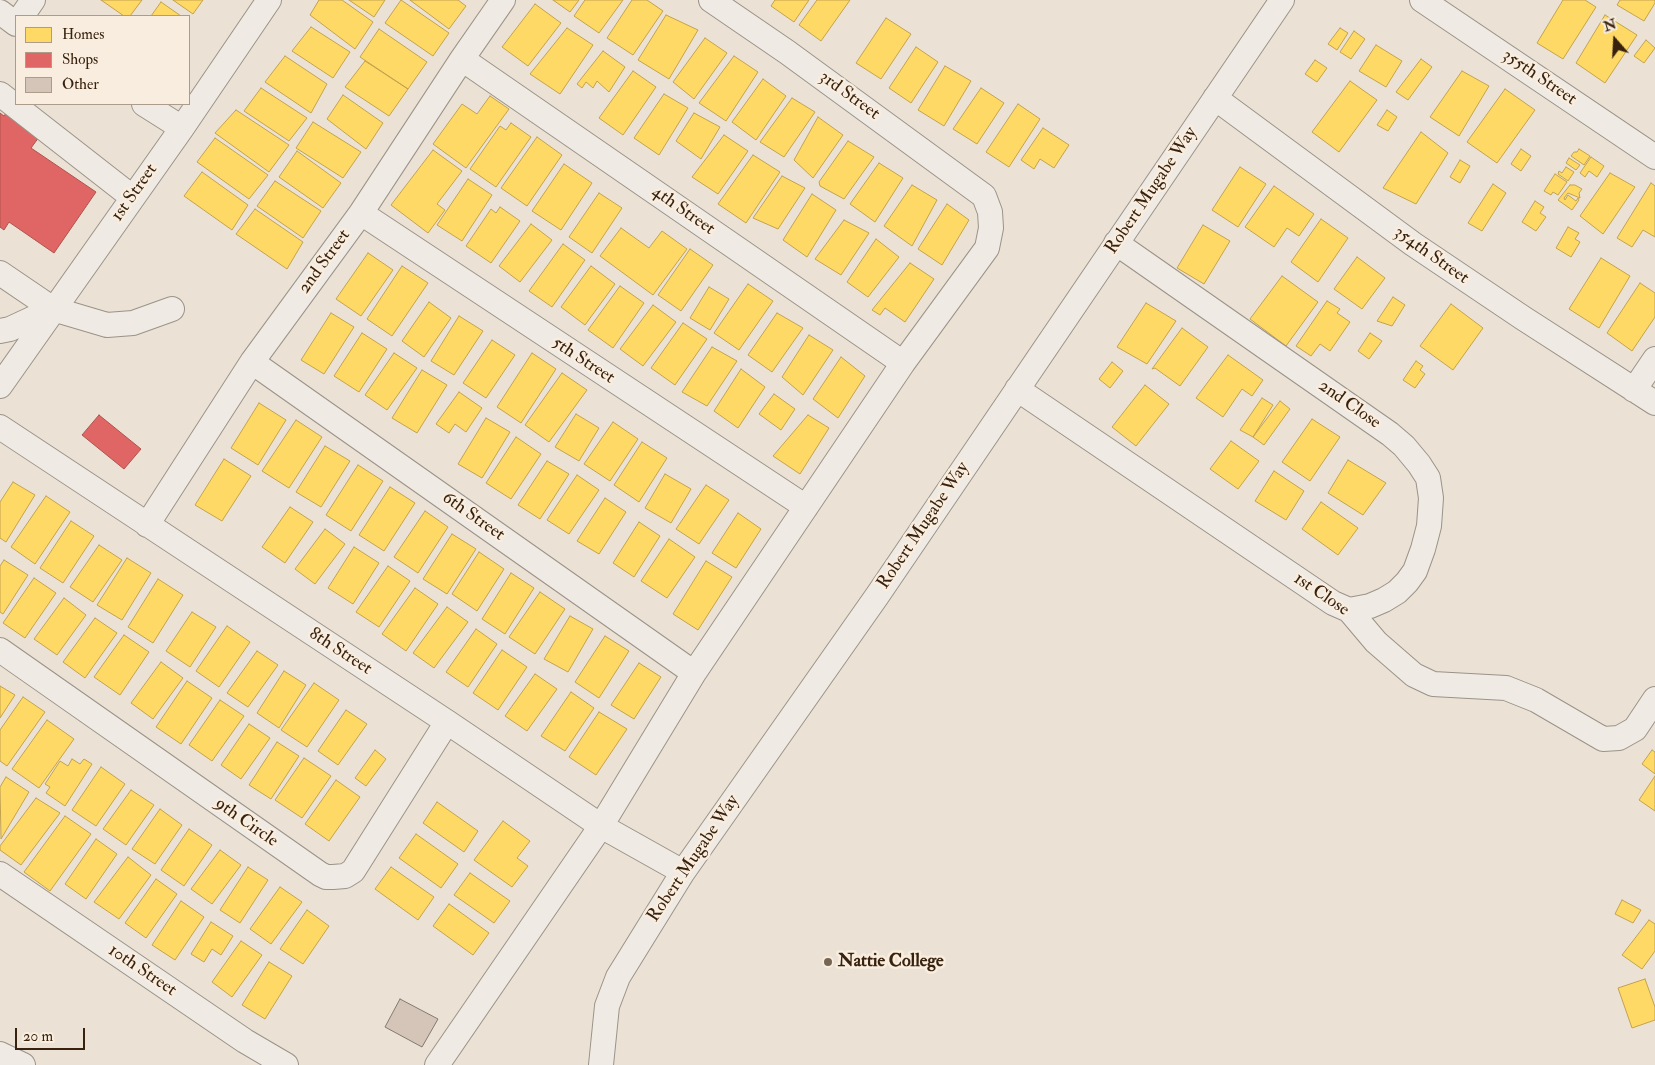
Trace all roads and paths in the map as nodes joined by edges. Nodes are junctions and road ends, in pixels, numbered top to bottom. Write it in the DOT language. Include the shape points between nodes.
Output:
graph roads {
  1 [pos="33,0"];
  2 [pos="269,0"];
  3 [pos="503,0"];
  4 [pos="711,0"];
  5 [pos="1282,0"];
  6 [pos="1422,0"];
  7 [pos="0,12"];
  8 [pos="23,15"];
  9 [pos="15,23"];
  10 [pos="462,59"];
  11 [pos="0,94"];
  12 [pos="1215,98"];
  13 [pos="146,105"];
  14 [pos="182,128"];
  15 [pos="1655,157"];
  16 [pos="132,197"];
  17 [pos="361,213"];
  18 [pos="1116,243"];
  19 [pos="0,273"];
  20 [pos="53,309"];
  21 [pos="172,309"];
  22 [pos="3,327"];
  23 [pos="1655,359"];
  24 [pos="252,362"];
  25 [pos="903,363"];
  26 [pos="0,386"];
  27 [pos="1017,389"];
  28 [pos="1634,390"];
  29 [pos="1655,403"];
  30 [pos="0,427"];
  31 [pos="806,507"];
  32 [pos="147,525"];
  33 [pos="1349,610"];
  34 [pos="0,650"];
  35 [pos="694,673"];
  36 [pos="1655,699"];
  37 [pos="447,722"];
  38 [pos="601,826"];
  39 [pos="683,872"];
  40 [pos="0,874"];
  41 [pos="0,1054"];
  42 [pos="23,1065"];
  43 [pos="286,1065"];
  44 [pos="437,1065"];
  45 [pos="600,1065"];
  1 -- 8 [label="street"];
  2 -- 14 [label="street, 1st Street"];
  3 -- 10 [label="street, 2nd Street"];
  4 -- 25 [label="street, 3rd Street" via="984,196 991,228 986,248"];
  5 -- 12 [label="street, Robert Mugabe Way"];
  6 -- 15 [label="street, 355th Street"];
  7 -- 9 [label="street"];
  10 -- 17 [label="street, 2nd Street"];
  10 -- 25 [label="street, 4th Street"];
  11 -- 16 [label="street"];
  12 -- 18 [label="street, Robert Mugabe Way"];
  12 -- 28 [label="street, 354th Street" via="1413,244"];
  13 -- 14 [label="street"];
  14 -- 16 [label="street, 1st Street"];
  16 -- 20 [label="street, 1st Street"];
  17 -- 24 [label="street, 2nd Street"];
  17 -- 31 [label="street, 5th Street"];
  18 -- 27 [label="street, Robert Mugabe Way"];
  18 -- 33 [label="street, 2nd Close" via="1390,434 1404,446 1428,478 1429,526 1415,571 1397,592 1384,600"];
  19 -- 20 [label="street"];
  20 -- 21 [label="street" via="107,325 133,323"];
  20 -- 22 [label="street"];
  20 -- 26 [label="street, 1st Street"];
  23 -- 28 [label="street"];
  24 -- 32 [label="street, 2nd Street"];
  24 -- 35 [label="street, 6th Street"];
  25 -- 31 [label="street"];
  27 -- 33 [label="street, 1st Close" via="1333,603"];
  27 -- 39 [label="street, Robert Mugabe Way" via="877,596"];
  28 -- 29 [label="street, 354th Street"];
  30 -- 32 [label="street, 8th Street"];
  31 -- 35 [label="street"];
  32 -- 37 [label="street, 8th Street"];
  33 -- 36 [label="street, 1st Close" via="1376,642 1414,675 1433,684 1506,688 1536,700 1603,739 1619,738 1635,729"];
  34 -- 37 [label="street, 9th Circle" via="320,874 334,878 353,871"];
  35 -- 38 [label="street"];
  37 -- 38 [label="street, 8th Street"];
  38 -- 39 [label="street, 8th Street"];
  38 -- 44 [label="street"];
  39 -- 45 [label="street, Robert Mugabe Way" via="618,977 607,1006"];
  40 -- 43 [label="street, 10th Street" via="245,1041"];
  41 -- 42 [label="street"];
}
